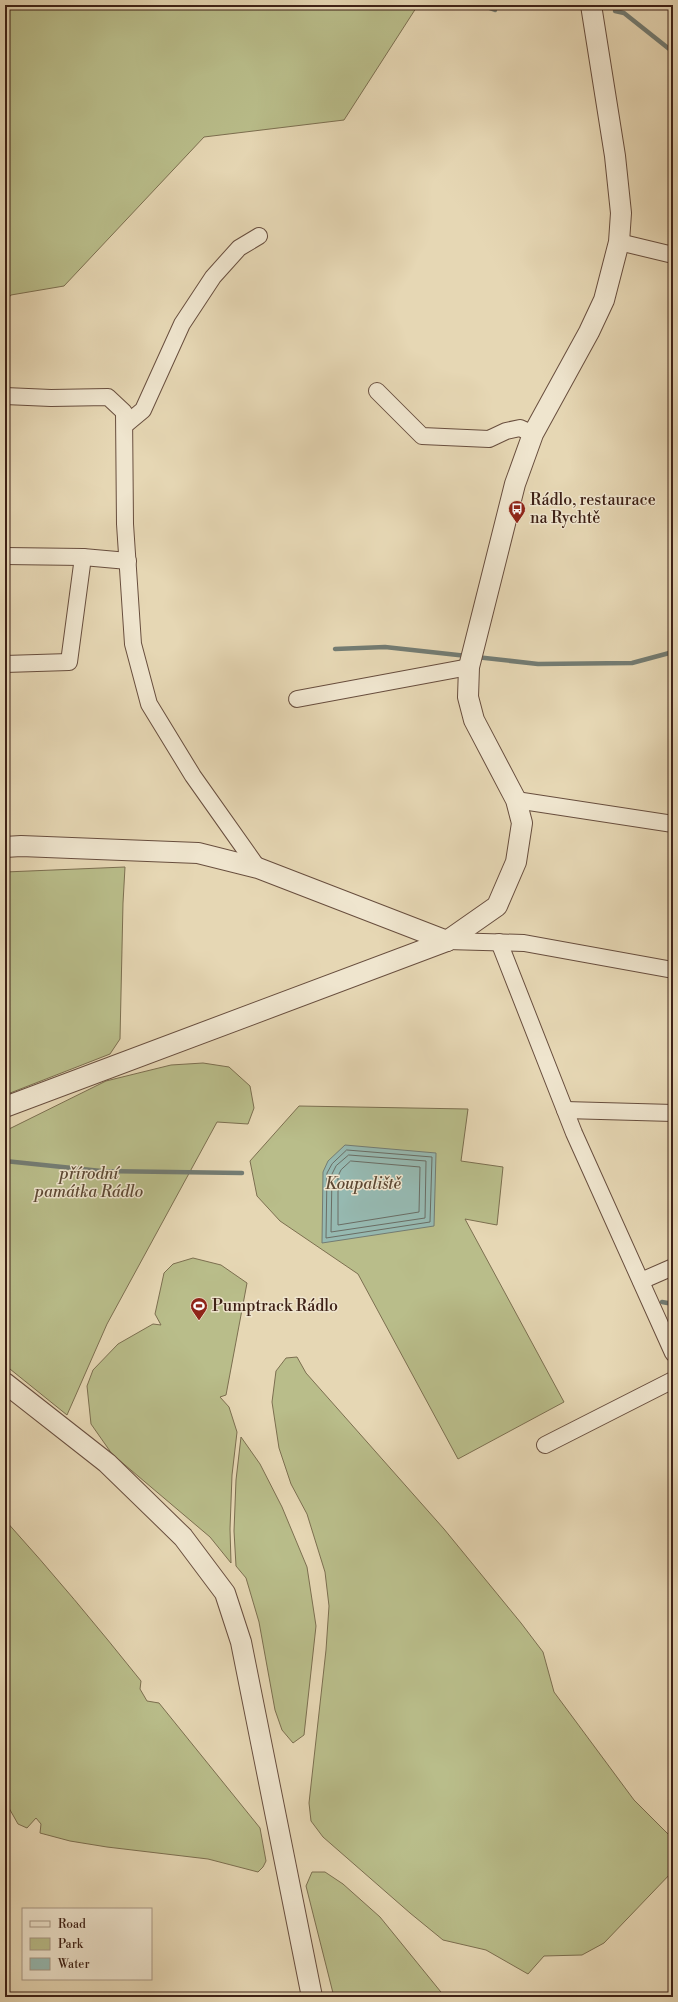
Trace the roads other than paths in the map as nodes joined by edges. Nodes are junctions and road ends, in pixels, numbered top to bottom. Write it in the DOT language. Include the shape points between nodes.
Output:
graph roads {
  1 [pos="591,5"];
  2 [pos="259,236"];
  3 [pos="619,242"];
  4 [pos="673,255"];
  5 [pos="377,391"];
  6 [pos="5,396"];
  7 [pos="125,425"];
  8 [pos="533,434"];
  9 [pos="5,556"];
  10 [pos="83,558"];
  11 [pos="128,561"];
  12 [pos="5,664"];
  13 [pos="469,667"];
  14 [pos="297,699"];
  15 [pos="516,800"];
  16 [pos="673,824"];
  17 [pos="5,847"];
  18 [pos="258,868"];
  19 [pos="447,941"];
  20 [pos="499,942"];
  21 [pos="673,970"];
  22 [pos="5,1107"];
  23 [pos="565,1110"];
  24 [pos="673,1113"];
  25 [pos="673,1267"];
  26 [pos="641,1281"];
  27 [pos="673,1353"];
  28 [pos="673,1380"];
  29 [pos="5,1383"];
  30 [pos="545,1445"];
  31 [pos="312,1997"];
  1 -- 3 [label="street" via="615,156 621,214"];
  2 -- 7 [label="street" via="239,248 213,277 182,324 142,410"];
  3 -- 4 [label="street"];
  3 -- 8 [label="street" via="604,300"];
  5 -- 8 [label="street" via="422,436 489,439 520,428"];
  6 -- 7 [label="street" via="108,398 124,412"];
  7 -- 11 [label="street" via="125,524"];
  8 -- 13 [label="street" via="515,484"];
  9 -- 10 [label="street"];
  10 -- 11 [label="street"];
  10 -- 12 [label="street" via="69,662"];
  11 -- 18 [label="street" via="133,644 149,704 193,776"];
  13 -- 14 [label="street"];
  13 -- 15 [label="street" via="468,697 474,720"];
  15 -- 16 [label="street"];
  15 -- 19 [label="street" via="522,823 516,862 497,906"];
  17 -- 18 [label="street" via="198,853"];
  18 -- 19 [label="street"];
  19 -- 20 [label="street"];
  19 -- 22 [label="street"];
  20 -- 21 [label="street" via="524,943"];
  20 -- 23 [label="street"];
  23 -- 24 [label="street"];
  23 -- 26 [label="street"];
  25 -- 26 [label="street"];
  26 -- 27 [label="street"];
  28 -- 30 [label="street"];
  29 -- 31 [label="street" via="107,1463 183,1537 225,1593 241,1642"];
}
